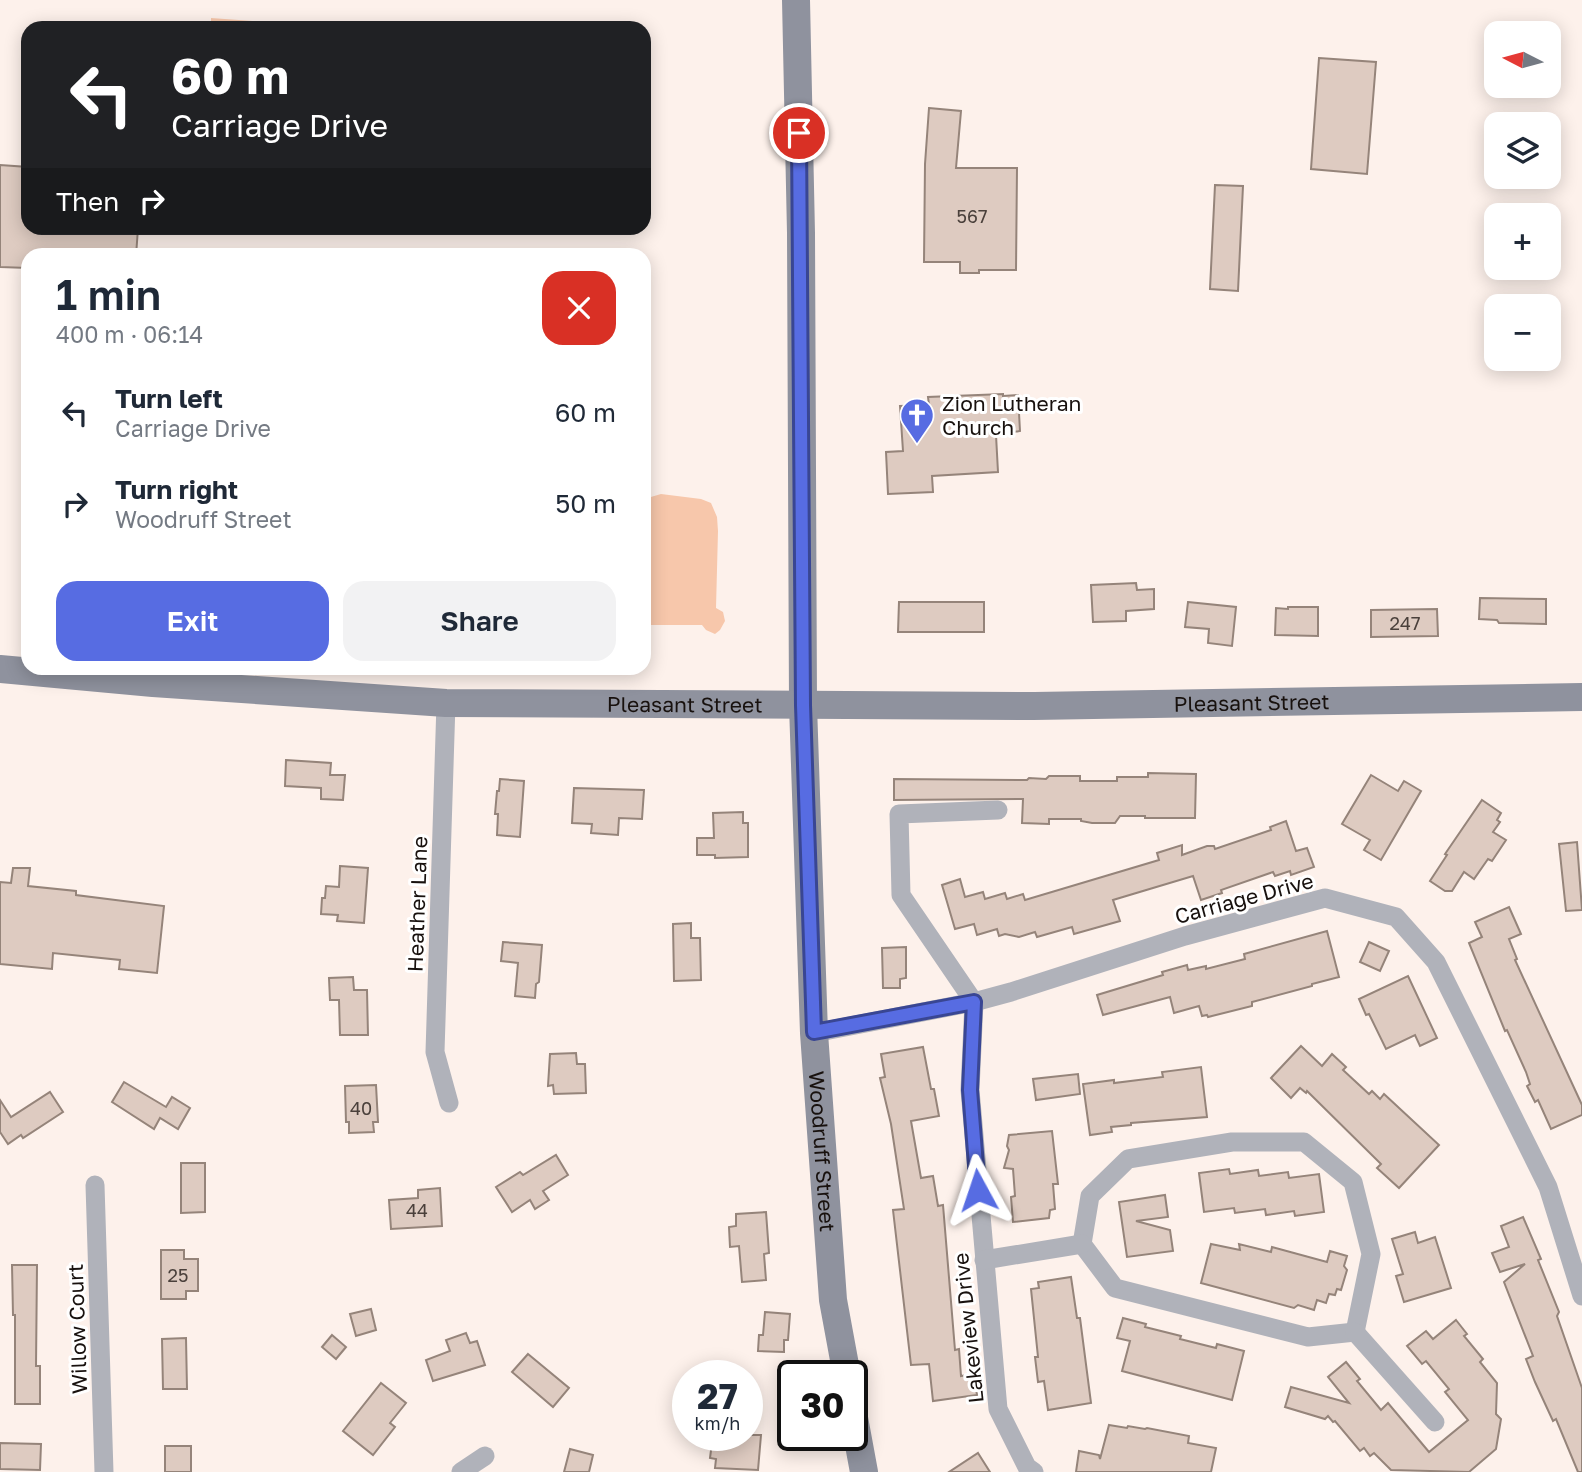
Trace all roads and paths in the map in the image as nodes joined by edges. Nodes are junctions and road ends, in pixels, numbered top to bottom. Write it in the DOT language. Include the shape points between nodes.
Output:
graph roads {
  1 [pos="796,0"];
  2 [pos="0,669"];
  3 [pos="21,671"];
  4 [pos="66,675"];
  5 [pos="1582,697"];
  6 [pos="446,703"];
  7 [pos="803,705"];
  8 [pos="998,810"];
  9 [pos="974,1002"];
  10 [pos="814,1032"];
  11 [pos="449,1104"];
  12 [pos="95,1185"];
  13 [pos="1082,1244"];
  14 [pos="984,1261"];
  15 [pos="1582,1296"];
  16 [pos="1355,1332"];
  17 [pos="843,1360"];
  18 [pos="1435,1422"];
  19 [pos="860,1451"];
  20 [pos="485,1456"];
  21 [pos="104,1472"];
  22 [pos="461,1472"];
  23 [pos="864,1472"];
  24 [pos="1034,1472"];
  1 -- 7 [label="street, Woodruff Street"];
  2 -- 3 [label="street, Pleasant Street"];
  4 -- 6 [label="street, Pleasant Street"];
  5 -- 7 [label="street, Pleasant Street"];
  6 -- 7 [label="street, Pleasant Street"];
  6 -- 11 [label="street, Heather Lane" via="435,1052"];
  7 -- 10 [label="street, Woodruff Street"];
  8 -- 9 [label="street" via="899,814 901,894"];
  9 -- 10 [label="street, Carriage Drive"];
  9 -- 14 [label="street, Lakeview Drive" via="970,1090"];
  9 -- 15 [label="street, Carriage Drive" via="1325,898 1396,917 1436,962 1548,1186"];
  10 -- 17 [label="street, Woodruff Street" via="833,1300"];
  12 -- 21 [label="street, Willow Court"];
  13 -- 14 [label="street"];
  13 -- 16 [label="street" via="1115,1288 1308,1337"];
  13 -- 16 [label="street" via="1090,1196 1128,1159 1232,1142 1304,1142 1353,1182 1371,1254"];
  14 -- 24 [label="street, Lakeview Drive" via="998,1409 1027,1467"];
  16 -- 18 [label="street"];
  19 -- 23 [label="street"];
  20 -- 22 [label="street"];
}
